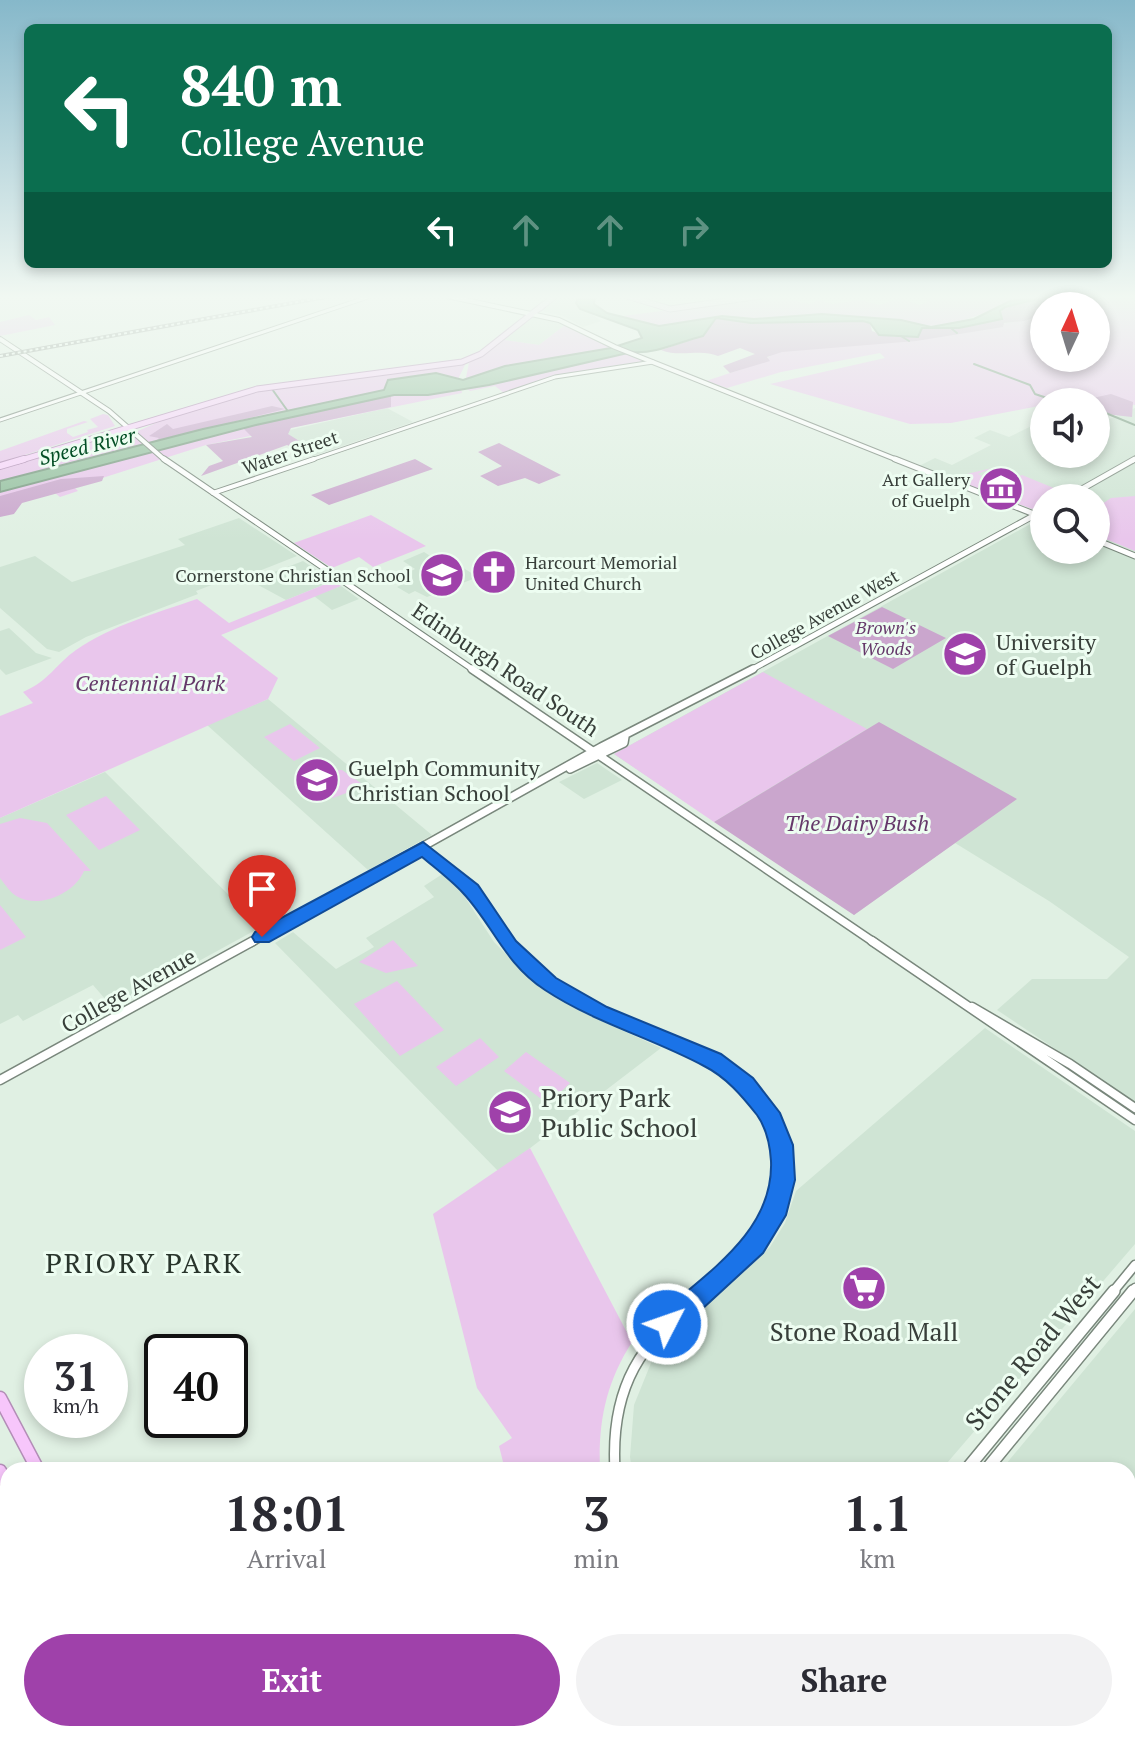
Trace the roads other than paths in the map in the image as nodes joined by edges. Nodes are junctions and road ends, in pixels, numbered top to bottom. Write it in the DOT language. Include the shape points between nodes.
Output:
graph roads {
  1 [pos="59,377"];
  2 [pos="130,377"];
  3 [pos="340,377"];
  4 [pos="554,377"];
  5 [pos="691,377"];
  6 [pos="83,393"];
  7 [pos="0,420"];
  8 [pos="121,421"];
  9 [pos="144,422"];
  10 [pos="127,427"];
  11 [pos="134,433"];
  12 [pos="102,435"];
  13 [pos="1135,459"];
  14 [pos="0,466"];
  15 [pos="1091,484"];
  16 [pos="213,493"];
  17 [pos="1030,513"];
  18 [pos="1030,518"];
  19 [pos="1110,546"];
  20 [pos="1135,556"];
  21 [pos="598,753"];
  22 [pos="568,769"];
  23 [pos="423,848"];
  24 [pos="972,1007"];
  25 [pos="0,1080"];
  26 [pos="1135,1108"];
  27 [pos="1135,1120"];
  28 [pos="1135,1265"];
  29 [pos="1135,1288"];
  30 [pos="0,1398"];
  31 [pos="34,1462"];
  32 [pos="615,1462"];
  33 [pos="974,1462"];
  34 [pos="993,1462"];
  1 -- 6 [label="main road, Edinburgh Road South"];
  2 -- 6 [label="street"];
  3 -- 9 [label="main road" via="270,386"];
  4 -- 16 [label="street, Water Street"];
  5 -- 17 [label="main road"];
  6 -- 7 [label="street"];
  6 -- 8 [label="main road, Edinburgh Road South"];
  8 -- 9 [label="main road"];
  8 -- 10 [label="main road, Edinburgh Road South"];
  8 -- 12 [label="main road"];
  9 -- 10 [label="main road"];
  9 -- 11 [label="main road"];
  10 -- 11 [label="main road, Edinburgh Road South"];
  10 -- 12 [label="main road"];
  11 -- 12 [label="main road"];
  11 -- 16 [label="main road, Edinburgh Road South"];
  12 -- 14 [label="main road"];
  13 -- 15 [label="main road"];
  16 -- 21 [label="main road, Edinburgh Road South"];
  18 -- 21 [label="main road, College Avenue West"];
  19 -- 20 [label="main road"];
  21 -- 22 [label="main road, College Avenue West"];
  21 -- 24 [label="main road, Edinburgh Road South"];
  22 -- 23 [label="main road, College Avenue"];
  23 -- 25 [label="main road, College Avenue"];
  23 -- 32 [label="street" via="471,890 497,931 533,971 581,1004 726,1068 757,1096 782,1145 783,1189 767,1230 654,1335 634,1363 616,1414"];
  24 -- 26 [label="main road, Edinburgh Road South"];
  24 -- 27 [label="main road, Edinburgh Road South"];
  28 -- 33 [label="main road, Stone Road West"];
  29 -- 34 [label="main road, Stone Road West"];
  30 -- 31 [label="highway"];
}
